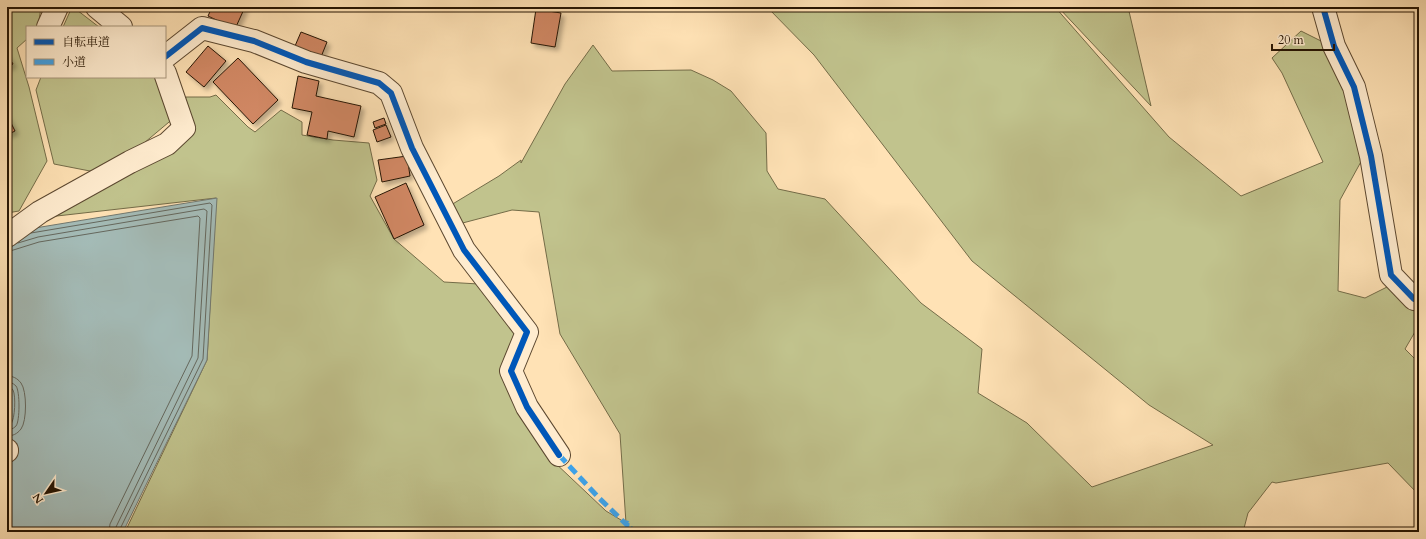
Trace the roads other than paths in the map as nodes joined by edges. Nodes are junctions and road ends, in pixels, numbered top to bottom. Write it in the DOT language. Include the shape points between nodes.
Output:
graph roads {
  1 [pos="57,7"];
  2 [pos="97,7"];
  3 [pos="1323,7"];
  4 [pos="48,26"];
  5 [pos="120,26"];
  6 [pos="166,56"];
  7 [pos="166,76"];
  8 [pos="7,236"];
  9 [pos="1419,300"];
  10 [pos="559,455"];
  1 -- 4 [label="street"];
  2 -- 5 [label="street"];
  3 -- 9 [label="street" via="1334,46 1354,87 1371,156 1391,275 1414,299"];
  6 -- 10 [label="street" via="202,28 254,42 306,62 379,83 390,93 412,148 464,250 527,332 511,371 527,407"];
  7 -- 8 [label="street" via="184,128 167,144 40,212"];
}
